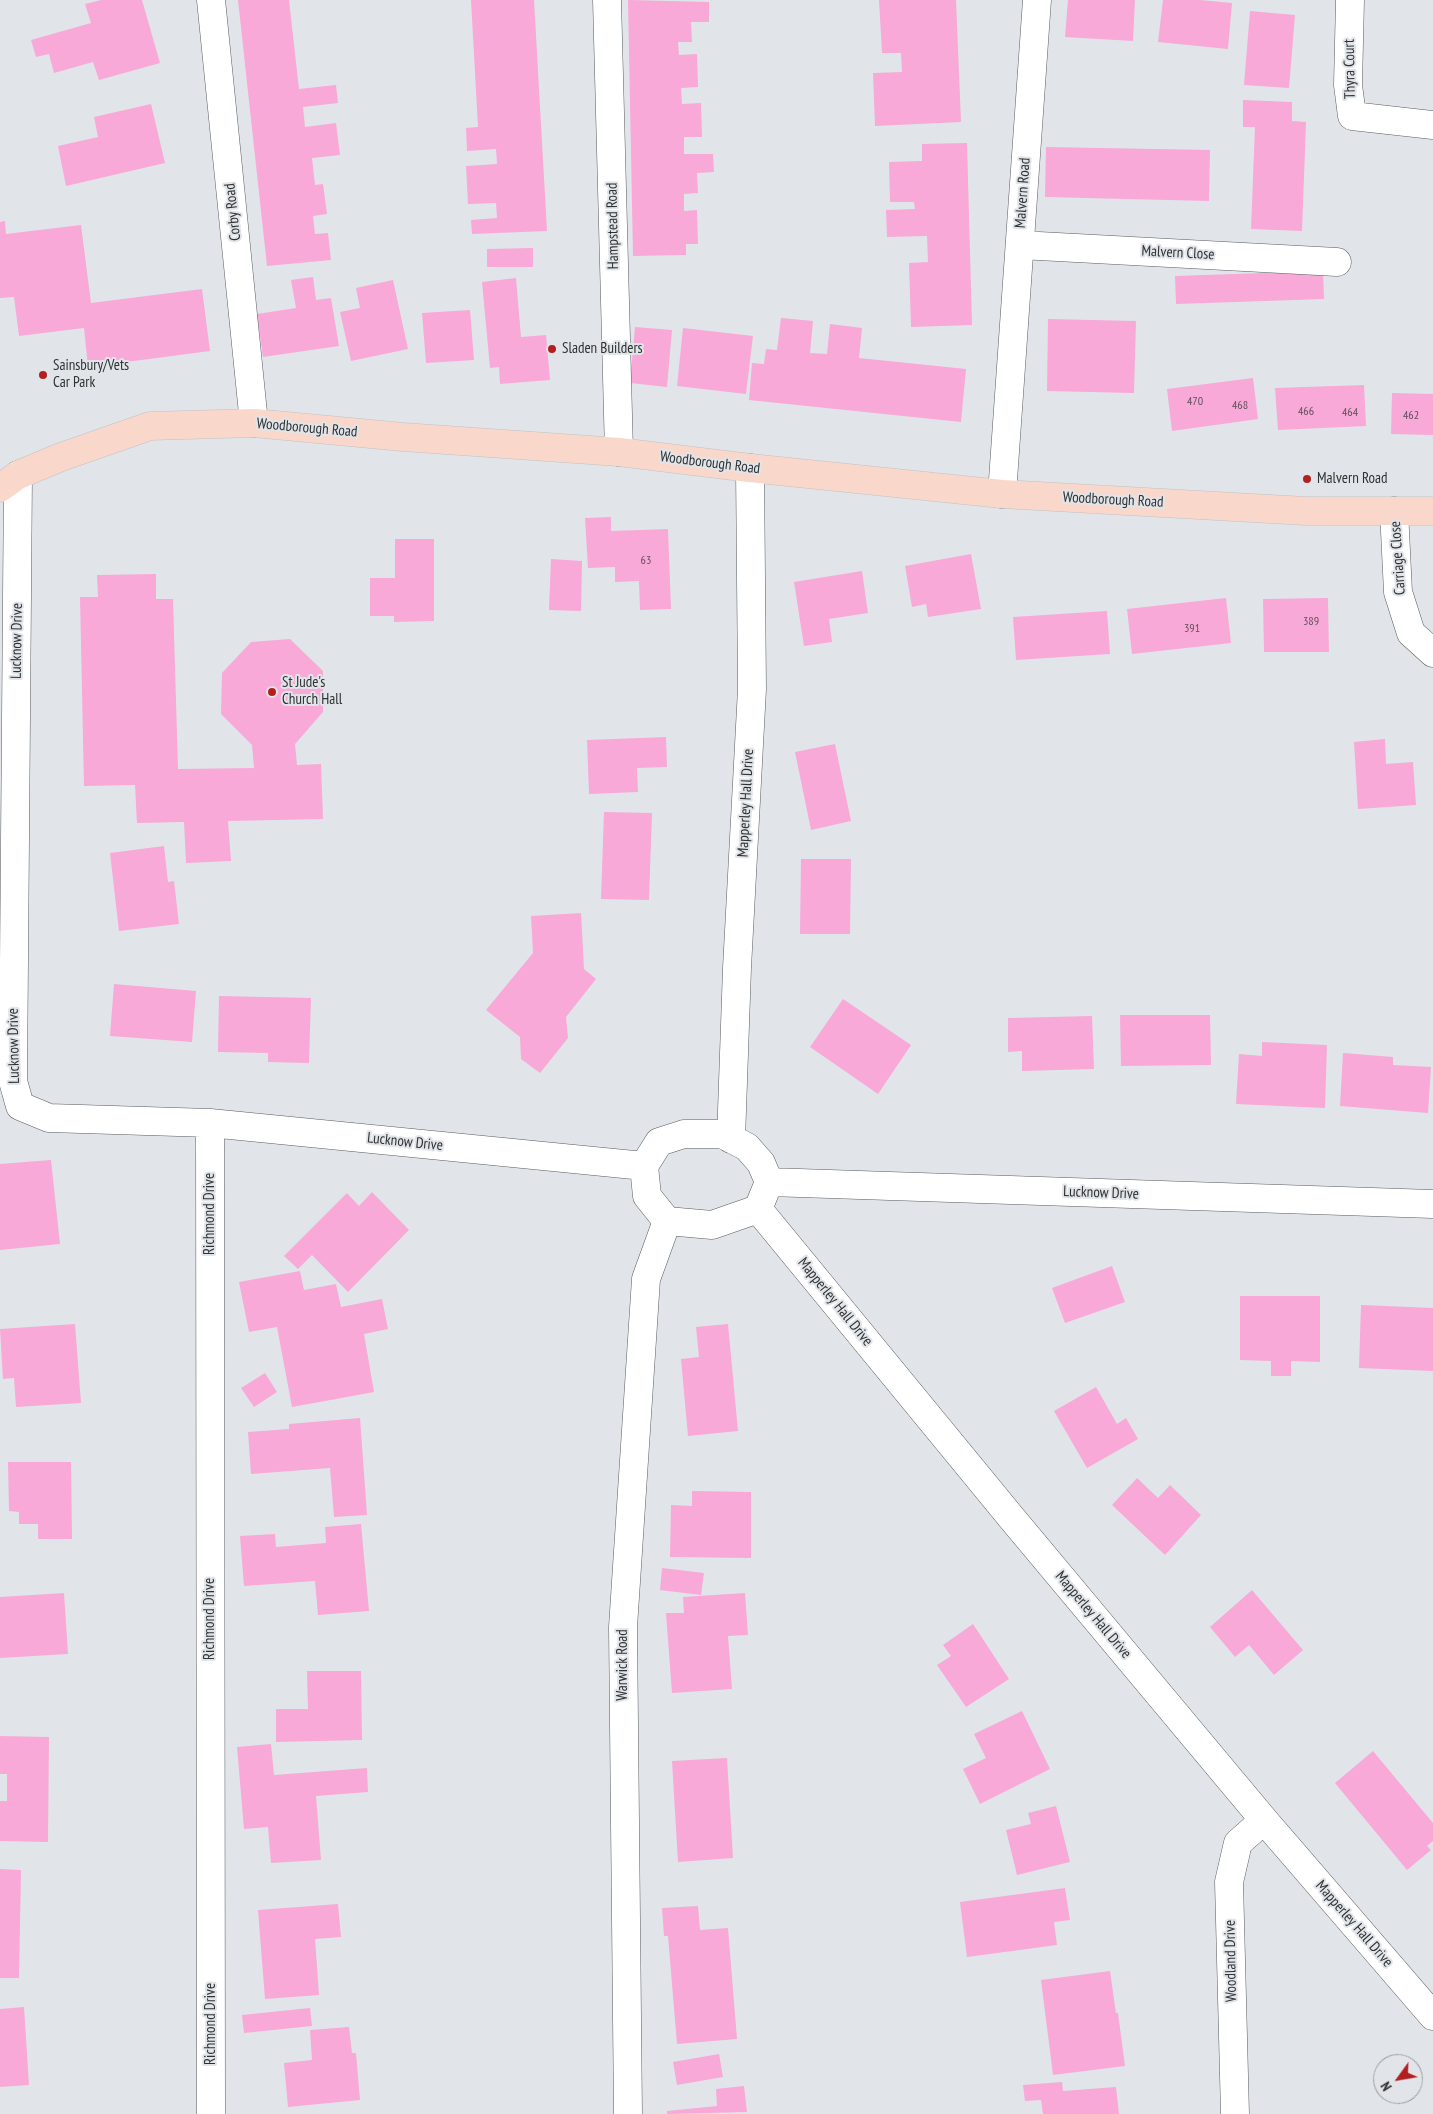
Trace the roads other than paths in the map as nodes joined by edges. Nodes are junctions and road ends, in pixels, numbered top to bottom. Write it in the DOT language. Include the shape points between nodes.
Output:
graph roads {
  1 [pos="211,0"];
  2 [pos="608,0"];
  3 [pos="1350,0"];
  4 [pos="1037,6"];
  5 [pos="1433,125"];
  6 [pos="1020,245"];
  7 [pos="1337,262"];
  8 [pos="254,424"];
  9 [pos="618,452"];
  10 [pos="750,468"];
  11 [pos="9,481"];
  12 [pos="1002,494"];
  13 [pos="1394,511"];
  14 [pos="1433,511"];
  15 [pos="1433,653"];
  16 [pos="210,1123"];
  17 [pos="731,1139"];
  18 [pos="644,1166"];
  19 [pos="769,1182"];
  20 [pos="1433,1204"];
  21 [pos="758,1209"];
  22 [pos="668,1221"];
  23 [pos="1264,1820"];
  24 [pos="1433,2016"];
  25 [pos="211,2114"];
  26 [pos="628,2114"];
  27 [pos="1235,2114"];
  1 -- 8 [label="street, Corby Road"];
  2 -- 9 [label="street, Hampstead Road"];
  3 -- 5 [label="street, Thyra Court" via="1348,85 1352,116"];
  4 -- 6 [label="street, Malvern Road"];
  6 -- 7 [label="street, Malvern Close"];
  6 -- 12 [label="street, Malvern Road"];
  8 -- 9 [label="main road, Woodborough Road"];
  8 -- 11 [label="main road, Woodborough Road" via="150,426 61,457"];
  9 -- 10 [label="main road, Woodborough Road"];
  10 -- 12 [label="main road, Woodborough Road"];
  10 -- 17 [label="street, Mapperley Hall Drive" via="752,689"];
  11 -- 16 [label="street, Lucknow Drive" via="13,1081 20,1106 49,1118"];
  12 -- 13 [label="main road, Woodborough Road" via="1306,511"];
  13 -- 14 [label="main road, Woodborough Road"];
  13 -- 15 [label="street, Carriage Close" via="1398,592 1411,633"];
  16 -- 18 [label="street, Lucknow Drive"];
  16 -- 25 [label="street, Richmond Drive"];
  17 -- 18 [label="street" via="722,1134 684,1134 659,1142"];
  17 -- 19 [label="street" via="747,1147 761,1164"];
  18 -- 22 [label="street" via="647,1196"];
  19 -- 20 [label="street, Lucknow Drive"];
  19 -- 21 [label="street"];
  21 -- 22 [label="street" via="712,1225"];
  21 -- 23 [label="street, Mapperley Hall Drive"];
  22 -- 26 [label="street, Warwick Road" via="646,1279 623,1627"];
  23 -- 24 [label="street, Mapperley Hall Drive"];
  23 -- 27 [label="street, Woodland Drive" via="1238,1842 1229,1882"];
}
